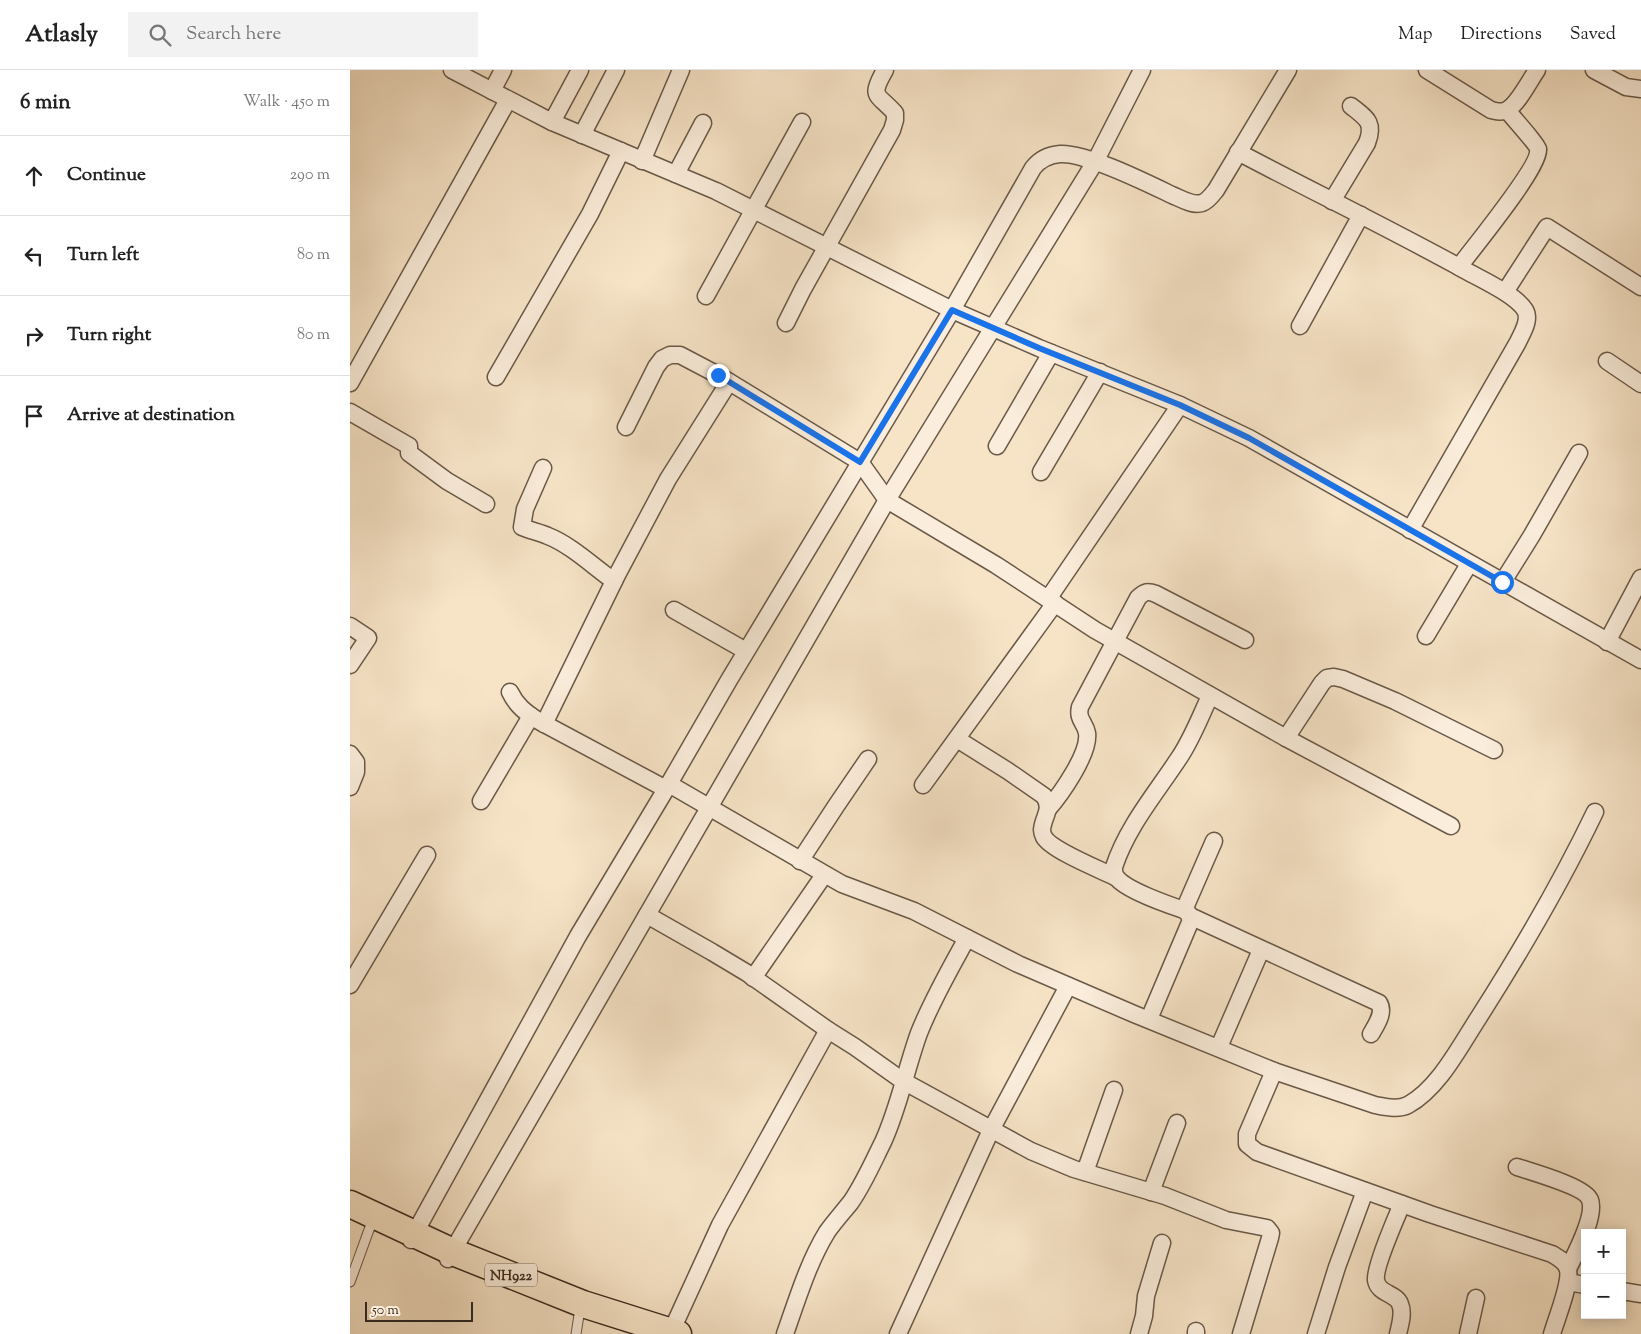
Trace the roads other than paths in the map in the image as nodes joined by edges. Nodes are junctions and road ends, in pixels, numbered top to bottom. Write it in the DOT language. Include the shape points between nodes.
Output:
graph roads {
  1 [pos="452,70"];
  2 [pos="503,70"];
  3 [pos="580,70"];
  4 [pos="616,70"];
  5 [pos="680,70"];
  6 [pos="1142,70"];
  7 [pos="1288,70"];
  8 [pos="1537,70"];
  9 [pos="1594,70"];
  10 [pos="881,71"];
  11 [pos="1437,73"];
  12 [pos="1641,89"];
  13 [pos="492,91"];
  14 [pos="508,100"];
  15 [pos="1351,106"];
  16 [pos="1507,110"];
  17 [pos="552,122"];
  18 [pos="802,122"];
  19 [pos="703,123"];
  20 [pos="582,135"];
  21 [pos="621,152"];
  22 [pos="1238,152"];
  23 [pos="642,160"];
  24 [pos="1095,162"];
  25 [pos="676,174"];
  26 [pos="1332,201"];
  27 [pos="753,210"];
  28 [pos="1361,215"];
  29 [pos="826,247"];
  30 [pos="1459,267"];
  31 [pos="1641,287"];
  32 [pos="1505,292"];
  33 [pos="706,296"];
  34 [pos="952,310"];
  35 [pos="786,323"];
  36 [pos="1300,326"];
  37 [pos="992,328"];
  38 [pos="1051,353"];
  39 [pos="1607,361"];
  40 [pos="1100,372"];
  41 [pos="496,377"];
  42 [pos="729,382"];
  43 [pos="350,383"];
  44 [pos="1641,384"];
  45 [pos="1180,405"];
  46 [pos="350,412"];
  47 [pos="626,427"];
  48 [pos="997,446"];
  49 [pos="1579,453"];
  50 [pos="860,462"];
  51 [pos="543,468"];
  52 [pos="1040,472"];
  53 [pos="887,500"];
  54 [pos="486,504"];
  55 [pos="1410,530"];
  56 [pos="1469,564"];
  57 [pos="1641,578"];
  58 [pos="614,581"];
  59 [pos="1502,582"];
  60 [pos="1051,601"];
  61 [pos="674,610"];
  62 [pos="350,626"];
  63 [pos="1426,636"];
  64 [pos="1245,640"];
  65 [pos="1115,642"];
  66 [pos="1607,642"];
  67 [pos="746,652"];
  68 [pos="1641,660"];
  69 [pos="350,665"];
  70 [pos="510,692"];
  71 [pos="1210,696"];
  72 [pos="538,720"];
  73 [pos="1286,738"];
  74 [pos="957,739"];
  75 [pos="1494,750"];
  76 [pos="350,754"];
  77 [pos="868,759"];
  78 [pos="923,785"];
  79 [pos="350,787"];
  80 [pos="667,787"];
  81 [pos="482,801"];
  82 [pos="710,808"];
  83 [pos="1048,809"];
  84 [pos="1595,812"];
  85 [pos="1451,826"];
  86 [pos="1214,841"];
  87 [pos="427,855"];
  88 [pos="800,861"];
  89 [pos="824,875"];
  90 [pos="1116,877"];
  91 [pos="1187,913"];
  92 [pos="647,915"];
  93 [pos="967,938"];
  94 [pos="1261,950"];
  95 [pos="753,978"];
  96 [pos="350,985"];
  97 [pos="1068,986"];
  98 [pos="1149,1019"];
  99 [pos="828,1030"];
  100 [pos="1371,1034"];
  101 [pos="1219,1047"];
  102 [pos="1274,1071"];
  103 [pos="903,1081"];
  104 [pos="1114,1090"];
  105 [pos="1177,1124"];
  106 [pos="991,1130"];
  107 [pos="1517,1167"];
  108 [pos="1085,1172"];
  109 [pos="1365,1191"];
  110 [pos="1151,1192"];
  111 [pos="350,1204"];
  112 [pos="1402,1204"];
  113 [pos="360,1222"];
  114 [pos="411,1239"];
  115 [pos="1162,1243"];
  116 [pos="450,1256"];
  117 [pos="1568,1276"];
  118 [pos="350,1282"];
  119 [pos="1581,1283"];
  120 [pos="1626,1292"];
  121 [pos="1641,1294"];
  122 [pos="1476,1298"];
  123 [pos="578,1325"];
  124 [pos="674,1333"];
  125 [pos="639,1334"];
  126 [pos="784,1334"];
  127 [pos="898,1334"];
  128 [pos="1139,1334"];
  129 [pos="1241,1334"];
  130 [pos="1316,1334"];
  131 [pos="1398,1334"];
  132 [pos="1468,1334"];
  133 [pos="1552,1334"];
  1 -- 13 [label="street"];
  2 -- 13 [label="street"];
  3 -- 17 [label="street"];
  4 -- 20 [label="street"];
  5 -- 23 [label="street"];
  6 -- 24 [label="street"];
  7 -- 22 [label="street"];
  8 -- 16 [label="street"];
  9 -- 12 [label="street" via="1626,87"];
  10 -- 29 [label="street" via="876,95 895,112 895,120"];
  11 -- 16 [label="street" via="1491,110"];
  13 -- 14 [label="street"];
  14 -- 17 [label="street"];
  14 -- 43 [label="street"];
  15 -- 26 [label="street" via="1368,121 1371,133"];
  16 -- 30 [label="street" via="1534,142 1537,157 1521,185"];
  17 -- 20 [label="street"];
  18 -- 27 [label="street"];
  19 -- 25 [label="street"];
  20 -- 21 [label="street"];
  21 -- 23 [label="street"];
  21 -- 41 [label="street" via="590,214"];
  22 -- 24 [label="street" via="1216,190 1201,204"];
  22 -- 26 [label="street"];
  23 -- 25 [label="street"];
  24 -- 34 [label="street" via="1061,154 1040,160"];
  24 -- 37 [label="street"];
  25 -- 27 [label="street"];
  26 -- 28 [label="street"];
  27 -- 29 [label="street"];
  27 -- 33 [label="street"];
  28 -- 30 [label="street"];
  28 -- 36 [label="street"];
  29 -- 34 [label="street"];
  29 -- 35 [label="street"];
  30 -- 32 [label="street"];
  31 -- 32 [label="street" via="1547,227"];
  32 -- 55 [label="street" via="1526,311 1525,327"];
  34 -- 37 [label="street"];
  34 -- 50 [label="street"];
  37 -- 38 [label="street"];
  37 -- 53 [label="street"];
  38 -- 40 [label="street"];
  38 -- 48 [label="street"];
  39 -- 44 [label="street"];
  40 -- 45 [label="street"];
  40 -- 52 [label="street"];
  42 -- 47 [label="street" via="692,360 670,355 656,367"];
  42 -- 50 [label="street"];
  42 -- 58 [label="street" via="668,479"];
  45 -- 55 [label="street" via="1249,438"];
  45 -- 60 [label="street"];
  46 -- 54 [label="street" via="409,446 410,453 447,481"];
  49 -- 59 [label="street"];
  50 -- 53 [label="street"];
  50 -- 67 [label="street"];
  51 -- 58 [label="street" via="525,509 522,527 561,543"];
  53 -- 60 [label="street"];
  53 -- 82 [label="street"];
  55 -- 56 [label="street"];
  56 -- 59 [label="street"];
  56 -- 63 [label="street"];
  57 -- 66 [label="street"];
  58 -- 72 [label="street"];
  59 -- 66 [label="street"];
  60 -- 65 [label="street"];
  60 -- 74 [label="street"];
  61 -- 67 [label="street"];
  62 -- 69 [label="street" via="368,638"];
  64 -- 65 [label="street" via="1150,591 1138,598"];
  65 -- 71 [label="street"];
  65 -- 83 [label="street" via="1079,714 1087,734 1082,756 1060,795"];
  66 -- 68 [label="street"];
  67 -- 80 [label="street"];
  70 -- 72 [label="street" via="514,701"];
  71 -- 73 [label="street"];
  71 -- 90 [label="street" via="1180,756 1129,835 1117,859"];
  72 -- 80 [label="street"];
  72 -- 81 [label="street"];
  73 -- 75 [label="street" via="1322,683 1334,677 1374,691"];
  73 -- 85 [label="street"];
  74 -- 78 [label="street"];
  74 -- 83 [label="street" via="1044,796"];
  76 -- 79 [label="street" via="356,762"];
  77 -- 88 [label="street"];
  80 -- 82 [label="street"];
  80 -- 114 [label="street" via="578,936"];
  82 -- 88 [label="street"];
  82 -- 92 [label="street"];
  83 -- 90 [label="street" via="1042,830 1044,837 1079,860"];
  84 -- 102 [label="street" via="1555,892 1512,964 1453,1057 1421,1096 1406,1106 1392,1108"];
  86 -- 91 [label="street"];
  87 -- 96 [label="street"];
  88 -- 89 [label="street"];
  89 -- 93 [label="street" via="914,911"];
  89 -- 95 [label="street"];
  90 -- 91 [label="street" via="1135,890"];
  91 -- 94 [label="street"];
  91 -- 98 [label="street" via="1191,920"];
  92 -- 95 [label="street"];
  92 -- 116 [label="street"];
  93 -- 97 [label="street"];
  93 -- 103 [label="street" via="936,995"];
  94 -- 100 [label="street" via="1379,1003 1382,1012"];
  94 -- 101 [label="street"];
  95 -- 99 [label="street"];
  97 -- 98 [label="street"];
  97 -- 106 [label="street"];
  98 -- 101 [label="street"];
  99 -- 103 [label="street"];
  99 -- 124 [label="street" via="720,1224"];
  101 -- 102 [label="street"];
  102 -- 109 [label="street" via="1249,1128 1247,1144 1257,1152"];
  103 -- 106 [label="street"];
  103 -- 126 [label="street" via="884,1140 851,1201 819,1247"];
  104 -- 108 [label="street"];
  105 -- 110 [label="street"];
  106 -- 108 [label="street" via="1031,1151"];
  106 -- 127 [label="street"];
  107 -- 117 [label="street" via="1571,1186 1590,1198 1592,1208 1588,1224"];
  108 -- 110 [label="street"];
  109 -- 112 [label="street"];
  109 -- 130 [label="street"];
  110 -- 129 [label="street" via="1226,1220 1270,1230"];
  111 -- 114 [label="main road"];
  112 -- 117 [label="street" via="1552,1254 1564,1261"];
  112 -- 131 [label="street" via="1376,1279 1382,1290 1401,1304"];
  113 -- 114 [label="main road"];
  113 -- 118 [label="lane"];
  114 -- 116 [label="main road"];
  115 -- 128 [label="street" via="1146,1296"];
  116 -- 123 [label="main road"];
  116 -- 124 [label="main road, NH922"];
  117 -- 119 [label="street"];
  117 -- 133 [label="street"];
  120 -- 121 [label="street"];
  122 -- 132 [label="street"];
  123 -- 125 [label="main road"];
}
